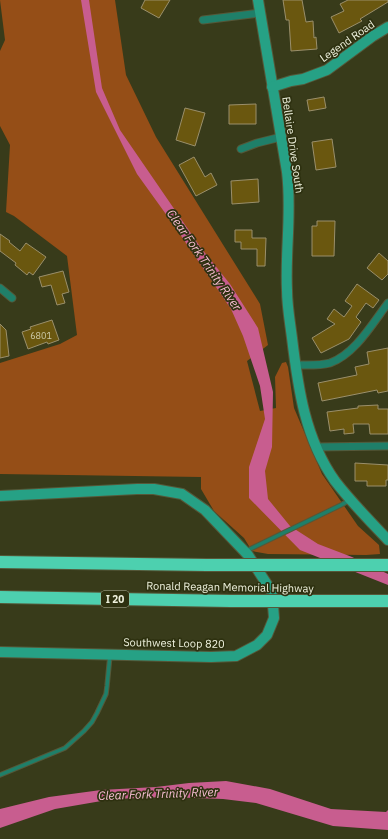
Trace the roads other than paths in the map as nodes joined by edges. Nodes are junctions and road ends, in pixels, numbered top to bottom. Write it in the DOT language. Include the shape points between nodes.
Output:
graph roads {
  1 [pos="258,0"];
  2 [pos="260,13"];
  3 [pos="203,20"];
  4 [pos="388,27"];
  5 [pos="272,87"];
  6 [pos="281,137"];
  7 [pos="241,149"];
  8 [pos="0,288"];
  9 [pos="12,298"];
  10 [pos="387,308"];
  11 [pos="295,365"];
  12 [pos="388,446"];
  13 [pos="316,448"];
  14 [pos="0,496"];
  15 [pos="350,500"];
  16 [pos="388,540"];
  17 [pos="245,552"];
  18 [pos="0,562"];
  19 [pos="388,565"];
  20 [pos="0,596"];
  21 [pos="388,601"];
  22 [pos="0,652"];
  23 [pos="110,654"];
  24 [pos="0,775"];
  1 -- 2 [label="street, Bellaire Drive South"];
  2 -- 3 [label="street"];
  2 -- 5 [label="street, Bellaire Drive South"];
  4 -- 5 [label="street, Legend Road" via="327,70"];
  5 -- 6 [label="street, Bellaire Drive South"];
  6 -- 7 [label="street"];
  6 -- 11 [label="street, Bellaire Drive South" via="289,184 287,290"];
  8 -- 9 [label="street"];
  10 -- 11 [label="street" via="352,350 342,357 329,363"];
  11 -- 13 [label="street, Bellaire Drive South" via="302,404"];
  12 -- 13 [label="street"];
  13 -- 15 [label="street, Bellaire Drive South"];
  14 -- 17 [label="street, Southwest Loop 820" via="137,489 182,494 205,510"];
  15 -- 16 [label="street"];
  15 -- 17 [label="lane"];
  17 -- 23 [label="street, Southwest Loop 820" via="272,592 274,618 267,635 257,645 236,656"];
  18 -- 19 [label="highway, Ronald Reagan Memorial Highway, bridge"];
  20 -- 21 [label="highway, Ronald Reagan Memorial Highway / I 20, bridge" via="230,601"];
  22 -- 23 [label="street, Southwest Loop 820"];
  23 -- 24 [label="lane" via="106,694 98,713 88,727 65,748"];
}
